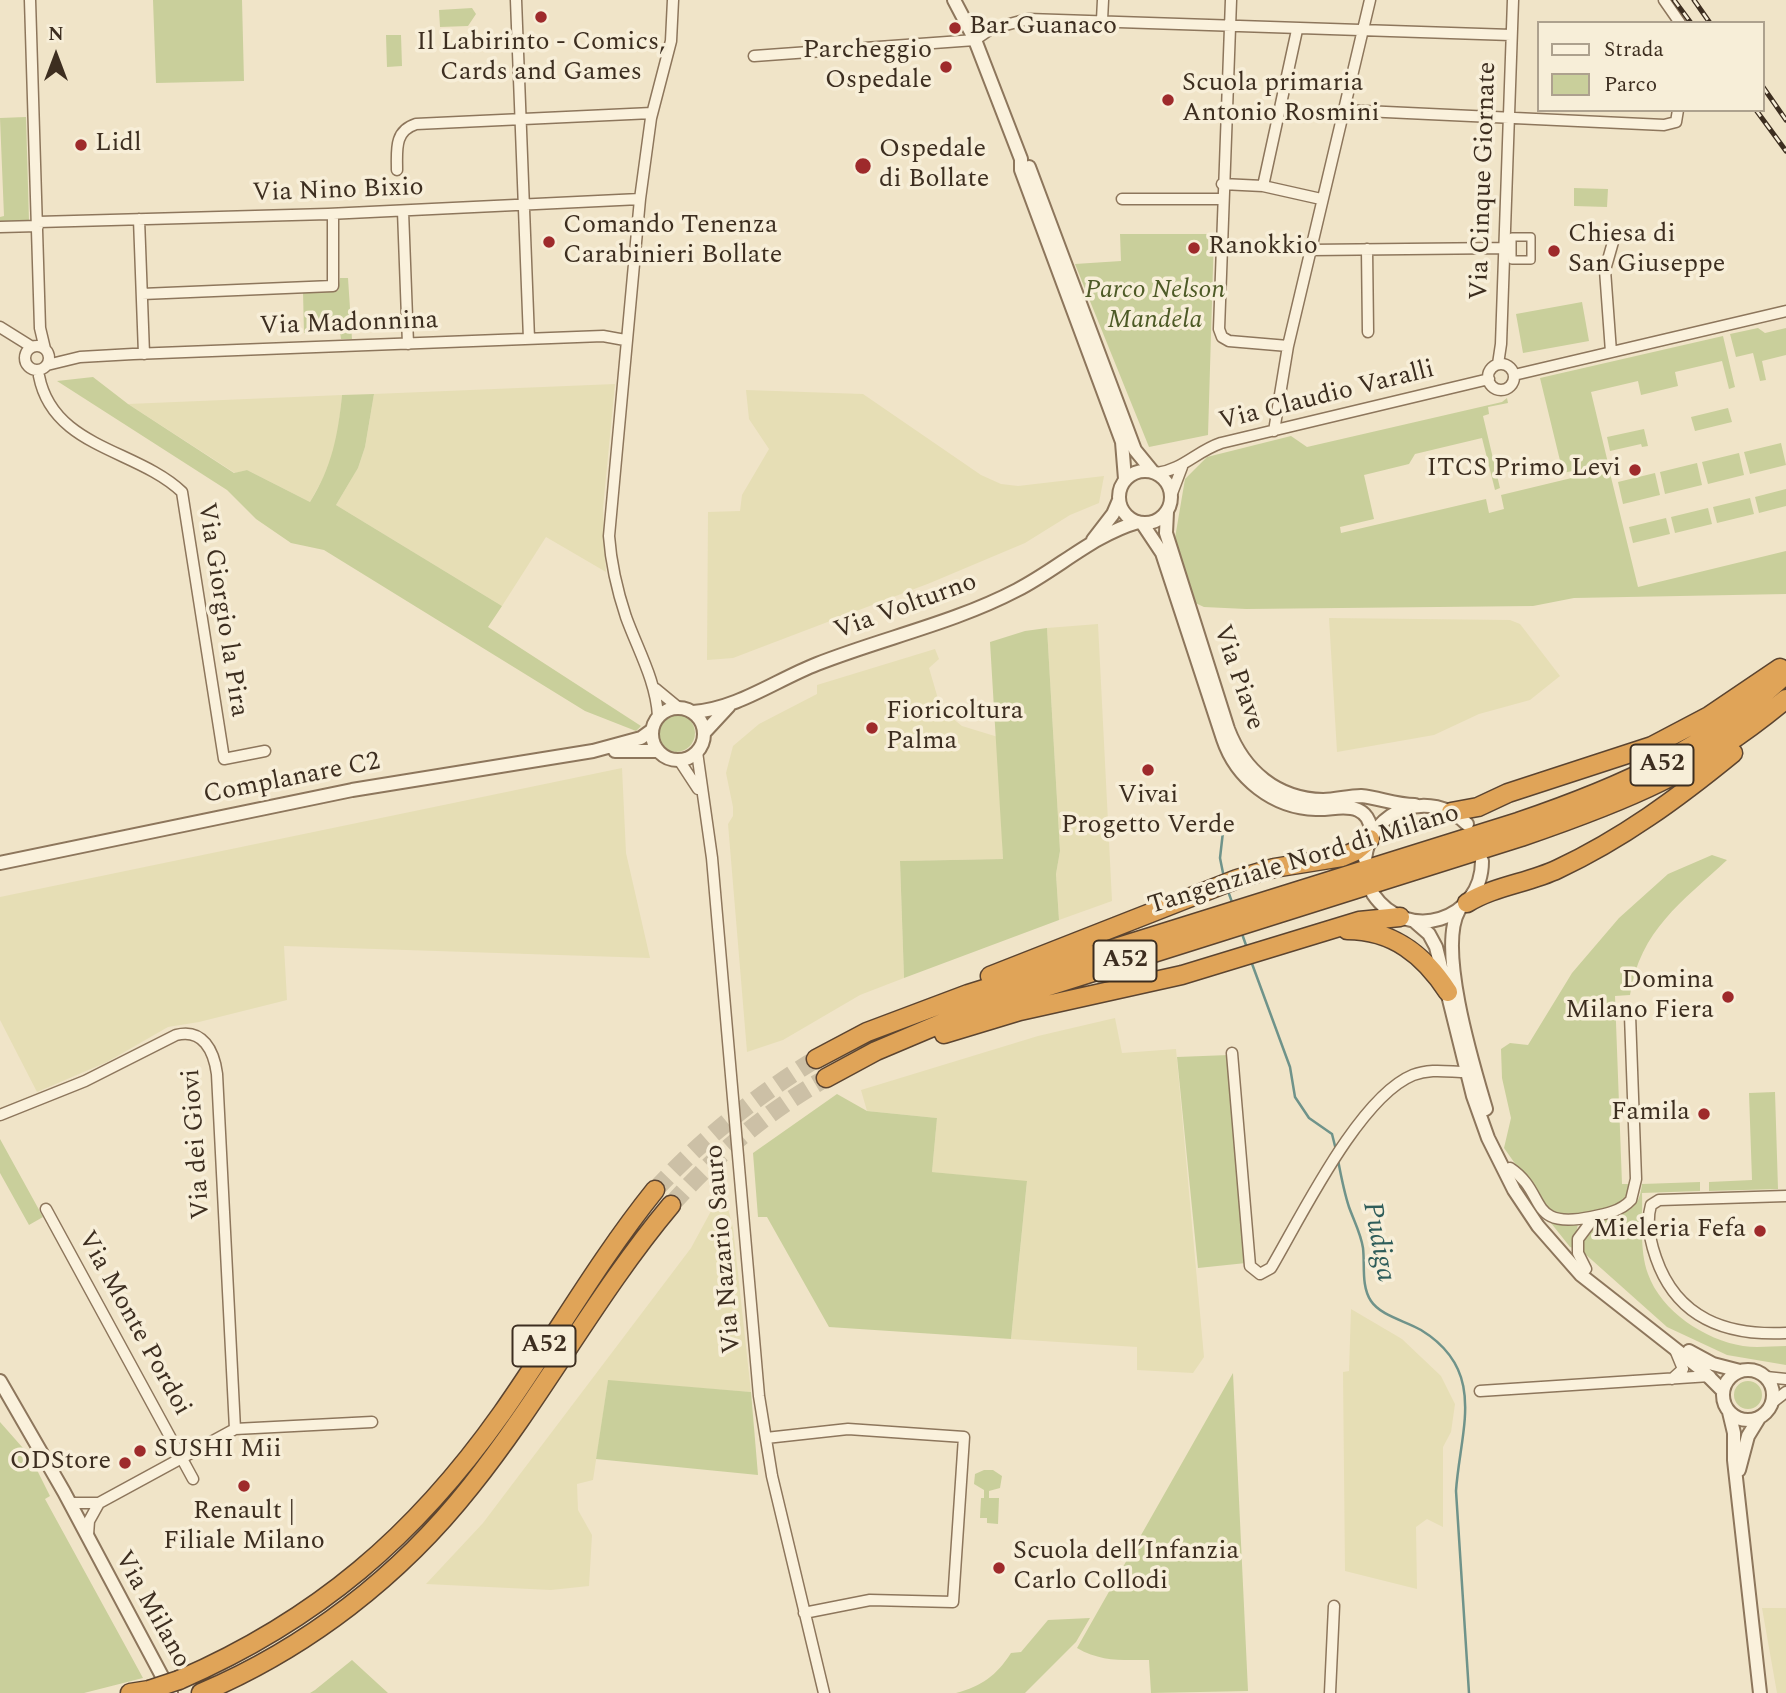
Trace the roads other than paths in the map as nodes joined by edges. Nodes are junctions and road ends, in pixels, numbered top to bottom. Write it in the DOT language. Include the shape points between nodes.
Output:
graph roads {
  1 [pos="516,0"];
  2 [pos="673,0"];
  3 [pos="954,0"];
  4 [pos="961,0"];
  5 [pos="1102,0"];
  6 [pos="1231,0"];
  7 [pos="1370,0"];
  8 [pos="1513,0"];
  9 [pos="1664,0"];
  10 [pos="32,2"];
  11 [pos="1102,20"];
  12 [pos="1679,21"];
  13 [pos="1230,27"];
  14 [pos="1297,30"];
  15 [pos="1363,32"];
  16 [pos="1511,35"];
  17 [pos="975,40"];
  18 [pos="754,56"];
  19 [pos="1343,110"];
  20 [pos="1678,112"];
  21 [pos="652,113"];
  22 [pos="1508,118"];
  23 [pos="520,120"];
  24 [pos="1021,159"];
  25 [pos="397,170"];
  26 [pos="1222,184"];
  27 [pos="1263,186"];
  28 [pos="640,199"];
  29 [pos="1122,199"];
  30 [pos="1321,199"];
  31 [pos="1222,200"];
  32 [pos="524,205"];
  33 [pos="402,211"];
  34 [pos="333,214"];
  35 [pos="139,219"];
  36 [pos="38,224"];
  37 [pos="0,227"];
  38 [pos="1615,234"];
  39 [pos="1504,248"];
  40 [pos="1367,249"];
  41 [pos="1310,250"];
  42 [pos="142,294"];
  43 [pos="1786,311"];
  44 [pos="0,327"];
  45 [pos="40,328"];
  46 [pos="1368,332"];
  47 [pos="10,334"];
  48 [pos="529,339"];
  49 [pos="625,340"];
  50 [pos="408,344"];
  51 [pos="33,346"];
  52 [pos="1288,346"];
  53 [pos="46,351"];
  54 [pos="1611,352"];
  55 [pos="144,354"];
  56 [pos="74,358"];
  57 [pos="26,364"];
  58 [pos="1498,364"];
  59 [pos="47,365"];
  60 [pos="1514,375"];
  61 [pos="39,376"];
  62 [pos="1489,379"];
  63 [pos="1274,431"];
  64 [pos="1182,467"];
  65 [pos="1155,473"];
  66 [pos="1125,479"];
  67 [pos="1171,496"];
  68 [pos="1119,500"];
  69 [pos="1167,512"];
  70 [pos="1140,523"];
  71 [pos="1090,543"];
  72 [pos="1786,664"];
  73 [pos="1786,674"];
  74 [pos="656,689"];
  75 [pos="1786,699"];
  76 [pos="731,704"];
  77 [pos="678,708"];
  78 [pos="693,712"];
  79 [pos="658,716"];
  80 [pos="652,730"];
  81 [pos="704,733"];
  82 [pos="265,751"];
  83 [pos="593,751"];
  84 [pos="658,751"];
  85 [pos="697,752"];
  86 [pos="679,760"];
  87 [pos="701,795"];
  88 [pos="1415,805"];
  89 [pos="1451,812"];
  90 [pos="1467,824"];
  91 [pos="1370,838"];
  92 [pos="1365,859"];
  93 [pos="1482,861"];
  94 [pos="0,863"];
  95 [pos="1373,894"];
  96 [pos="1463,907"];
  97 [pos="1251,913"];
  98 [pos="1407,919"];
  99 [pos="1231,920"];
  100 [pos="1329,930"];
  101 [pos="1448,992"];
  102 [pos="1630,1015"];
  103 [pos="1232,1053"];
  104 [pos="1467,1072"];
  105 [pos="0,1115"];
  106 [pos="1510,1168"];
  107 [pos="655,1190"];
  108 [pos="1786,1196"];
  109 [pos="671,1205"];
  110 [pos="46,1209"];
  111 [pos="1597,1216"];
  112 [pos="1586,1269"];
  113 [pos="1786,1333"];
  114 [pos="1676,1351"];
  115 [pos="1740,1371"];
  116 [pos="1710,1376"];
  117 [pos="1766,1377"];
  118 [pos="1672,1379"];
  119 [pos="1786,1379"];
  120 [pos="0,1381"];
  121 [pos="1480,1391"];
  122 [pos="1723,1391"];
  123 [pos="1786,1392"];
  124 [pos="1773,1402"];
  125 [pos="1729,1412"];
  126 [pos="1759,1418"];
  127 [pos="372,1422"];
  128 [pos="235,1429"];
  129 [pos="765,1438"];
  130 [pos="43,1458"];
  131 [pos="182,1458"];
  132 [pos="193,1479"];
  133 [pos="1737,1480"];
  134 [pos="70,1503"];
  135 [pos="99,1503"];
  136 [pos="90,1545"];
  137 [pos="1334,1606"];
  138 [pos="804,1613"];
  139 [pos="1754,1628"];
  140 [pos="175,1686"];
  141 [pos="144,1691"];
  142 [pos="130,1693"];
  143 [pos="201,1693"];
  144 [pos="824,1693"];
  145 [pos="1330,1693"];
  146 [pos="1760,1693"];
  147 [pos="1766,1693"];
  1 -- 23 [label="street"];
  2 -- 21 [label="street" via="671,41"];
  3 -- 17 [label="street"];
  4 -- 17 [label="street"];
  5 -- 11 [label="street"];
  6 -- 13 [label="street"];
  7 -- 15 [label="street"];
  8 -- 16 [label="street, Via Cinque Giornate"];
  9 -- 12 [label="street"];
  10 -- 36 [label="street"];
  11 -- 13 [label="street"];
  11 -- 17 [label="street" via="1019,19"];
  13 -- 14 [label="street"];
  13 -- 26 [label="street"];
  14 -- 15 [label="street"];
  14 -- 27 [label="street"];
  15 -- 16 [label="street"];
  15 -- 19 [label="street"];
  16 -- 22 [label="street, Via Cinque Giornate"];
  17 -- 18 [label="street"];
  17 -- 24 [label="street"];
  19 -- 22 [label="street"];
  19 -- 30 [label="street"];
  20 -- 22 [label="street" via="1671,125"];
  21 -- 23 [label="street"];
  21 -- 28 [label="street"];
  22 -- 39 [label="street, Via Cinque Giornate"];
  23 -- 25 [label="street" via="413,124 398,137"];
  23 -- 32 [label="street"];
  24 -- 65 [label="street" via="1029,167 1135,450"];
  24 -- 66 [label="street" via="1021,170 1122,442"];
  26 -- 27 [label="street"];
  26 -- 31 [label="street"];
  27 -- 30 [label="street"];
  28 -- 32 [label="street, Via Nino Bixio"];
  28 -- 49 [label="street"];
  29 -- 31 [label="street"];
  30 -- 41 [label="street"];
  31 -- 52 [label="street" via="1222,337"];
  32 -- 33 [label="street, Via Nino Bixio"];
  32 -- 48 [label="street"];
  33 -- 34 [label="street, Via Nino Bixio"];
  33 -- 50 [label="street"];
  34 -- 35 [label="street, Via Nino Bixio"];
  34 -- 42 [label="street" via="333,286"];
  35 -- 36 [label="street, Via Nino Bixio"];
  35 -- 42 [label="street"];
  36 -- 37 [label="street, Via Nino Bixio"];
  36 -- 45 [label="street"];
  38 -- 54 [label="street" via="1605,270"];
  39 -- 40 [label="street"];
  39 -- 58 [label="street, Via Cinque Giornate"];
  40 -- 41 [label="street"];
  40 -- 46 [label="street"];
  41 -- 52 [label="street"];
  42 -- 55 [label="street"];
  43 -- 54 [label="street"];
  44 -- 47 [label="street"];
  45 -- 51 [label="street"];
  45 -- 53 [label="street"];
  47 -- 51 [label="street"];
  47 -- 57 [label="street"];
  48 -- 49 [label="street, Via Madonnina" via="603,336"];
  48 -- 50 [label="street, Via Madonnina"];
  49 -- 74 [label="street" via="609,545 625,615"];
  50 -- 55 [label="street, Via Madonnina"];
  51 -- 53 [label="street"];
  51 -- 57 [label="street" via="26,352"];
  52 -- 63 [label="street"];
  53 -- 56 [label="street, Via Madonnina"];
  53 -- 59 [label="street"];
  54 -- 60 [label="street"];
  55 -- 56 [label="street, Via Madonnina"];
  56 -- 59 [label="street, Via Madonnina"];
  57 -- 59 [label="street" via="36,370"];
  58 -- 60 [label="street" via="1511,367"];
  58 -- 62 [label="street" via="1490,370"];
  60 -- 62 [label="street" via="1511,386 1502,390"];
  61 -- 82 [label="street, Via Giorgio la Pira" via="43,397 73,430 182,492 223,759"];
  62 -- 63 [label="street, Via Claudio Varalli"];
  63 -- 64 [label="street, Via Claudio Varalli" via="1208,448"];
  64 -- 65 [label="street, Via Claudio Varalli"];
  64 -- 67 [label="street"];
  65 -- 66 [label="street" via="1138,472"];
  65 -- 67 [label="street" via="1168,484"];
  66 -- 68 [label="street"];
  67 -- 69 [label="street"];
  68 -- 70 [label="street" via="1125,514"];
  68 -- 71 [label="street, Via Volturno"];
  69 -- 70 [label="street" via="1154,522"];
  69 -- 88 [label="street, Via Piave" via="1166,533 1240,755 1277,789 1305,798 1362,796"];
  70 -- 71 [label="street, Via Volturno"];
  70 -- 91 [label="street, Via Piave" via="1162,553 1223,739 1237,768 1266,793 1290,805 1361,811 1370,824"];
  71 -- 76 [label="street, Via Volturno" via="1055,568 985,605 818,663"];
  72 -- 89 [label="highway" via="1709,716 1652,746 1478,807"];
  73 -- 97 [label="highway, Tangenziale Nord di Milano / A52" via="1720,730 1625,782"];
  74 -- 77 [label="street"];
  74 -- 79 [label="street"];
  75 -- 96 [label="highway" via="1741,747 1650,818 1550,873"];
  75 -- 97 [label="highway, Tangenziale Nord di Milano / A52" via="1721,750 1633,796 1521,838"];
  76 -- 78 [label="street, Via Volturno"];
  76 -- 81 [label="street, Via Volturno"];
  77 -- 78 [label="street"];
  77 -- 79 [label="street"];
  78 -- 81 [label="street"];
  79 -- 80 [label="street"];
  80 -- 83 [label="street, Complanare C2" via="638,739"];
  80 -- 84 [label="street"];
  81 -- 85 [label="street"];
  83 -- 84 [label="street, Complanare C2"];
  83 -- 94 [label="street, Complanare C2" via="352,790"];
  84 -- 86 [label="street"];
  85 -- 86 [label="street"];
  85 -- 87 [label="street, Via Nazario Sauro"];
  86 -- 87 [label="street, Via Nazario Sauro"];
  87 -- 129 [label="street, Via Nazario Sauro" via="711,840"];
  88 -- 89 [label="street, Via Piave"];
  88 -- 91 [label="street" via="1388,817"];
  89 -- 90 [label="street"];
  91 -- 92 [label="street"];
  91 -- 99 [label="highway, Tangenziale Nord di Milano / A52" via="1350,854 1237,879 894,1014 816,1059 924,1009"];
  93 -- 96 [label="street" via="1478,885"];
  95 -- 98 [label="street" via="1386,909"];
  96 -- 98 [label="street" via="1437,920"];
  96 -- 106 [label="street" via="1452,923 1450,939 1455,980 1488,1117"];
  97 -- 99 [label="highway, Tangenziale Nord di Milano / A52"];
  98 -- 100 [label="highway" via="1373,918"];
  98 -- 101 [label="street" via="1434,942"];
  99 -- 100 [label="highway, Tangenziale Nord di Milano / A52" via="973,1010 876,1051 826,1078 982,1021 1142,986"];
  100 -- 101 [label="highway" via="1359,930 1395,940 1424,960"];
  101 -- 104 [label="street"];
  102 -- 111 [label="street" via="1634,1191 1625,1207"];
  103 -- 104 [label="street" via="1249,1261 1254,1271 1263,1273 1271,1268 1342,1148 1375,1106 1404,1080 1423,1072"];
  104 -- 114 [label="street" via="1497,1159 1538,1226 1581,1275"];
  105 -- 128 [label="street, Via dei Giovi" via="85,1082 176,1035 193,1034 206,1044 217,1074"];
  106 -- 111 [label="street" via="1549,1216 1563,1221"];
  106 -- 112 [label="street" via="1545,1223"];
  107 -- 140 [label="highway, A52" via="610,1247 483,1438 411,1525 318,1604 259,1642"];
  108 -- 113 [label="street" via="1659,1200 1650,1206 1651,1238 1660,1270 1678,1297 1697,1314 1730,1330 1754,1335"];
  109 -- 143 [label="highway, A52" via="604,1291 491,1460 425,1539 332,1619 281,1653"];
  110 -- 131 [label="street, Via Monte Pordoi"];
  111 -- 112 [label="street" via="1578,1238 1578,1253"];
  112 -- 115 [label="street" via="1690,1352"];
  114 -- 116 [label="street"];
  114 -- 118 [label="street" via="1683,1369"];
  115 -- 117 [label="street" via="1756,1371"];
  115 -- 122 [label="street"];
  116 -- 118 [label="street"];
  116 -- 122 [label="street"];
  117 -- 119 [label="street"];
  117 -- 124 [label="street"];
  118 -- 121 [label="street"];
  120 -- 130 [label="street, Via Milano"];
  122 -- 125 [label="street"];
  123 -- 124 [label="street"];
  124 -- 126 [label="street"];
  125 -- 126 [label="street" via="1743,1420"];
  125 -- 133 [label="street"];
  126 -- 133 [label="street" via="1748,1436"];
  127 -- 128 [label="street"];
  128 -- 131 [label="street"];
  129 -- 138 [label="street, Via Nazario Sauro"];
  129 -- 138 [label="street" via="848,1429 964,1437 953,1602 870,1600"];
  130 -- 134 [label="street, Via Milano"];
  130 -- 136 [label="street, Via Milano" via="59,1495"];
  131 -- 132 [label="street, Via Monte Pordoi"];
  131 -- 135 [label="street"];
  133 -- 139 [label="street"];
  134 -- 135 [label="street"];
  134 -- 136 [label="street, Via Milano"];
  135 -- 136 [label="street" via="89,1521"];
  136 -- 140 [label="street, Via Milano"];
  137 -- 145 [label="street"];
  138 -- 144 [label="street, Via Nazario Sauro"];
  139 -- 146 [label="street"];
  139 -- 147 [label="street"];
  140 -- 141 [label="highway, A52, bridge"];
  141 -- 142 [label="highway"];
}
